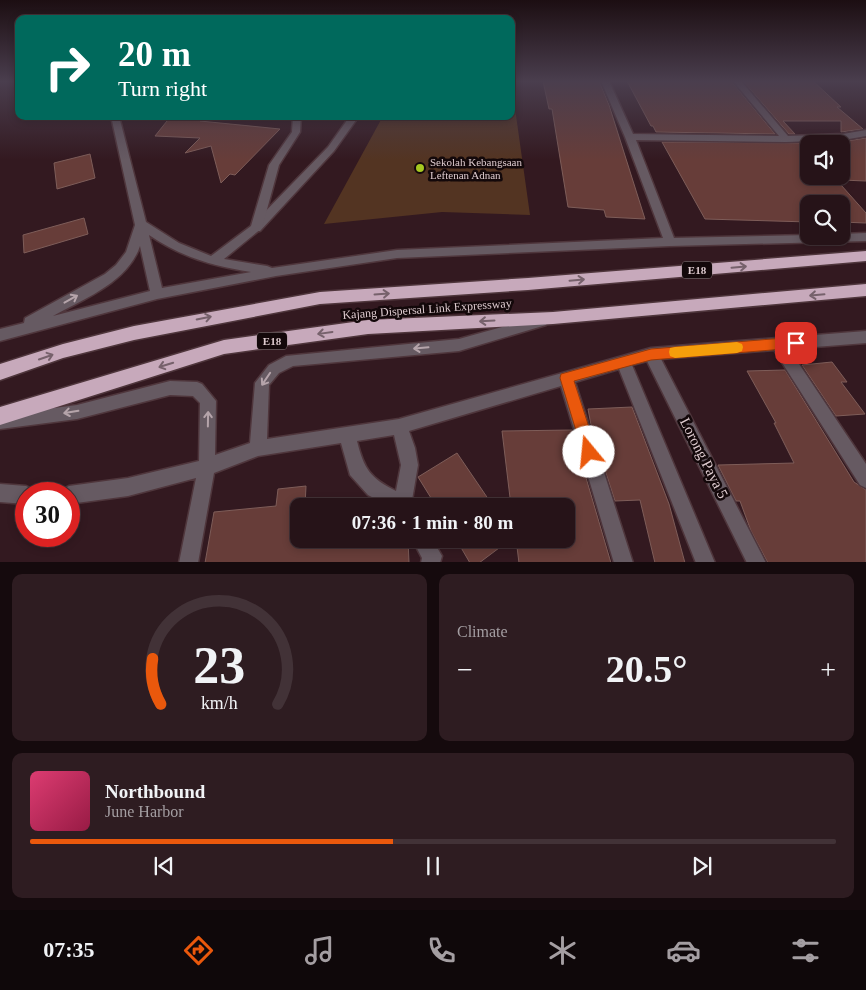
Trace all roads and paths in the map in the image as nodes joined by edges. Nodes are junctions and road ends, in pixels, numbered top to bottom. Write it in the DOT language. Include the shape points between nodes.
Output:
graph roads {
  1 [pos="617,107"];
  2 [pos="759,107"];
  3 [pos="116,120"];
  4 [pos="298,120"];
  5 [pos="352,120"];
  6 [pos="866,133"];
  7 [pos="630,137"];
  8 [pos="786,139"];
  9 [pos="140,224"];
  10 [pos="256,228"];
  11 [pos="866,236"];
  12 [pos="670,242"];
  13 [pos="866,256"];
  14 [pos="213,261"];
  15 [pos="276,272"];
  16 [pos="866,290"];
  17 [pos="157,294"];
  18 [pos="553,318"];
  19 [pos="7,333"];
  20 [pos="866,337"];
  21 [pos="778,344"];
  22 [pos="651,354"];
  23 [pos="624,363"];
  24 [pos="0,372"];
  25 [pos="566,378"];
  26 [pos="0,416"];
  27 [pos="0,422"];
  28 [pos="399,427"];
  29 [pos="347,434"];
  30 [pos="258,448"];
  31 [pos="207,467"];
  32 [pos="866,479"];
  33 [pos="0,493"];
  34 [pos="15,494"];
  35 [pos="80,494"];
  36 [pos="390,498"];
  37 [pos="404,498"];
  38 [pos="427,548"];
  39 [pos="188,562"];
  40 [pos="430,562"];
  41 [pos="624,562"];
  42 [pos="706,562"];
  43 [pos="757,562"];
  1 -- 7 [label="street"];
  2 -- 8 [label="street"];
  3 -- 9 [label="street"];
  4 -- 10 [label="street" via="296,132 274,165"];
  5 -- 10 [label="street" via="331,149"];
  6 -- 8 [label="street"];
  7 -- 8 [label="street"];
  7 -- 12 [label="street"];
  9 -- 14 [label="street" via="189,254"];
  9 -- 17 [label="street"];
  19 -- 9 [label="street, one-way" via="108,277 128,260"];
  10 -- 14 [label="street"];
  11 -- 12 [label="street"];
  12 -- 15 [label="street" via="397,254"];
  24 -- 13 [label="highway, Kajang Dispersal Link Expressway / E18, one-way" via="63,351 134,333 320,298"];
  14 -- 15 [label="street"];
  15 -- 17 [label="street"];
  16 -- 18 [label="highway, Kajang Dispersal Link Expressway / E18, one-way"];
  17 -- 19 [label="street"];
  18 -- 26 [label="highway, Kajang Dispersal Link Expressway / E18, one-way" via="368,327 224,347"];
  18 -- 30 [label="street, one-way" via="459,345 291,360 274,369 262,383"];
  20 -- 21 [label="street"];
  21 -- 22 [label="street"];
  21 -- 32 [label="street"];
  22 -- 23 [label="street"];
  22 -- 43 [label="street, Lorong Paya 5"];
  23 -- 25 [label="street"];
  23 -- 42 [label="street"];
  25 -- 28 [label="street"];
  25 -- 41 [label="street"];
  31 -- 27 [label="street, one-way" via="208,402 197,389 170,388 77,412"];
  28 -- 29 [label="street"];
  28 -- 37 [label="street" via="409,451 410,477"];
  29 -- 30 [label="street"];
  29 -- 36 [label="street" via="356,469 374,488"];
  30 -- 31 [label="street"];
  31 -- 35 [label="street" via="128,487"];
  31 -- 39 [label="street"];
  33 -- 34 [label="street"];
  38 -- 40 [label="street" via="432,556"];
}
